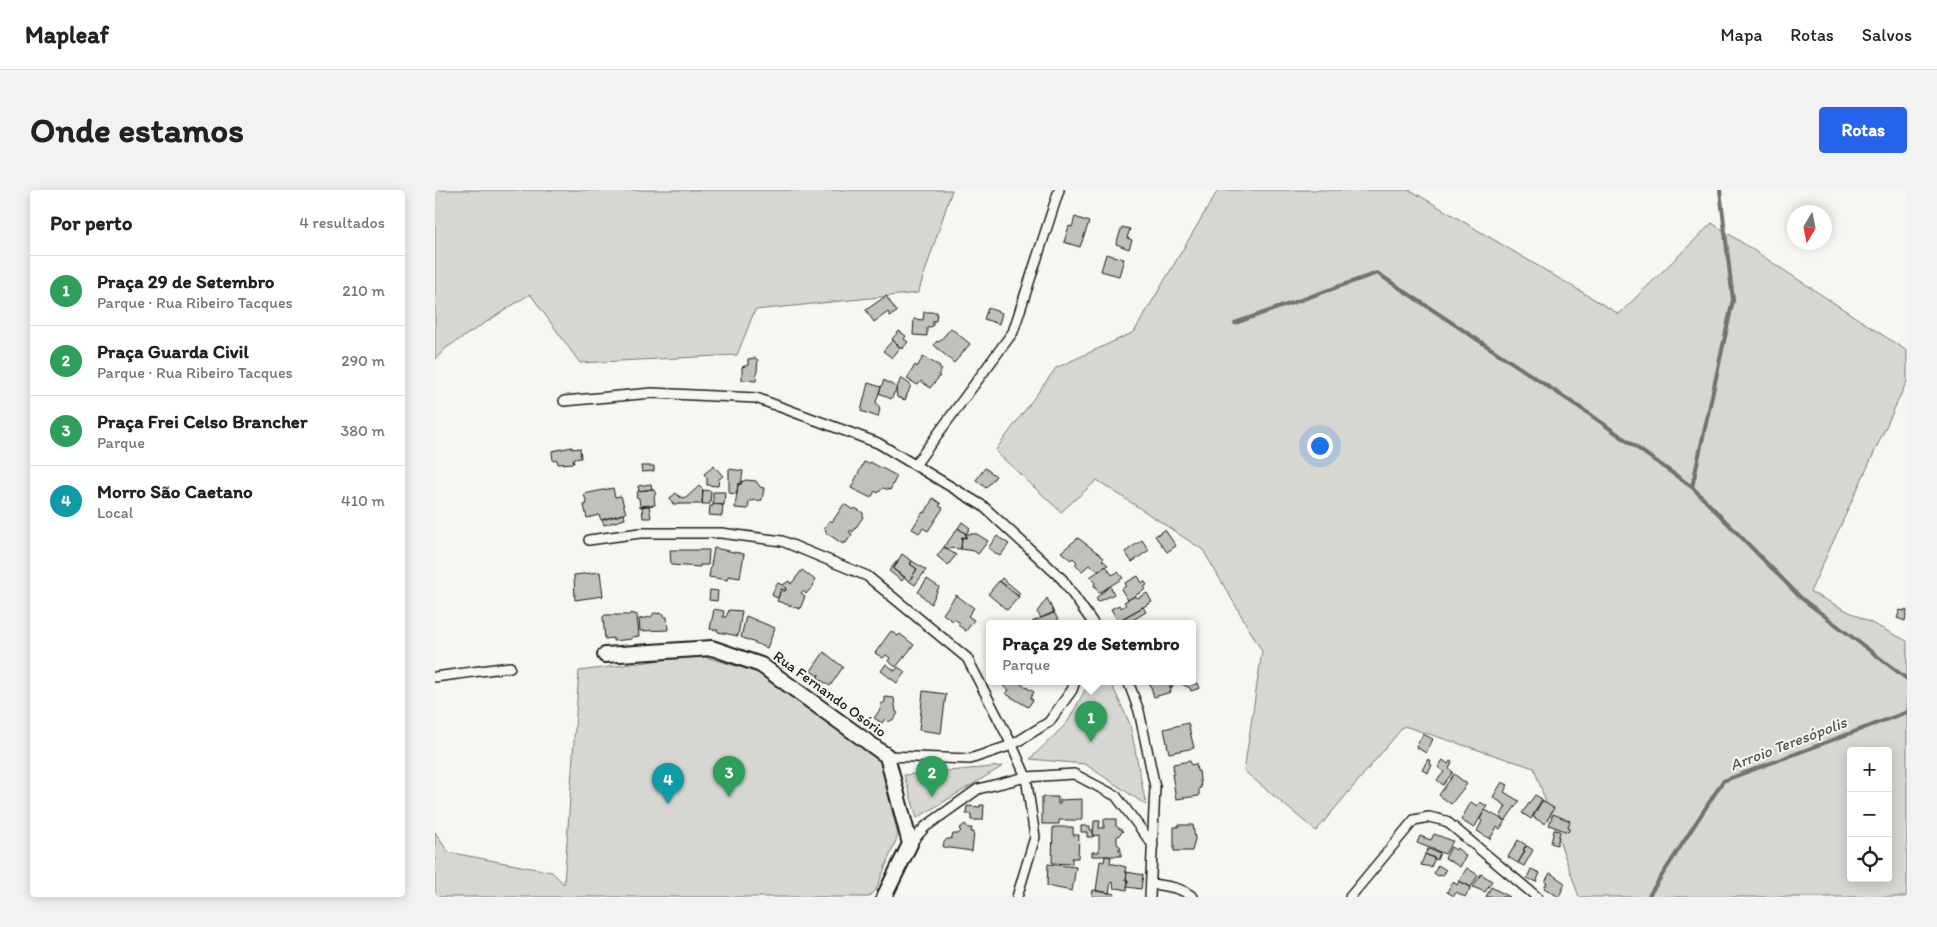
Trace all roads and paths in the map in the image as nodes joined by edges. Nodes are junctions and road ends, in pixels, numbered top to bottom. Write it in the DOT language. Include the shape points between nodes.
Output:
graph roads {
  1 [pos="1059,190"];
  2 [pos="564,401"];
  3 [pos="915,465"];
  4 [pos="589,540"];
  5 [pos="1091,620"];
  6 [pos="605,655"];
  7 [pos="510,667"];
  8 [pos="435,677"];
  9 [pos="1074,685"];
  10 [pos="1129,685"];
  11 [pos="1012,745"];
  12 [pos="887,756"];
  13 [pos="1026,777"];
  14 [pos="910,844"];
  15 [pos="1153,845"];
  16 [pos="1152,884"];
  17 [pos="884,897"];
  18 [pos="1017,897"];
  19 [pos="1150,897"];
  20 [pos="1193,897"];
  21 [pos="1350,897"];
  22 [pos="1537,897"];
  1 -- 3 [label="street" via="1013,332"];
  2 -- 3 [label="street" via="652,393 756,398 878,443"];
  3 -- 5 [label="street" via="983,506 1062,578"];
  4 -- 11 [label="street" via="640,533 721,533 781,541 867,576 967,658"];
  6 -- 12 [label="street, Rua Fernando Osório" via="712,648 761,664"];
  7 -- 8 [label="street"];
  9 -- 11 [label="street" via="1049,722"];
  10 -- 15 [label="street" via="1139,711 1155,787"];
  11 -- 12 [label="street" via="970,759"];
  11 -- 13 [label="street"];
  12 -- 14 [label="street, Rua Fernando Osório"];
  13 -- 14 [label="street" via="978,789 925,827"];
  13 -- 15 [label="street" via="1074,774 1116,796"];
  13 -- 18 [label="street" via="1035,837"];
  14 -- 17 [label="street"];
  15 -- 16 [label="street"];
  16 -- 19 [label="street"];
  16 -- 20 [label="street" via="1172,886"];
  21 -- 22 [label="street" via="1414,820 1429,816 1446,821"];
}
